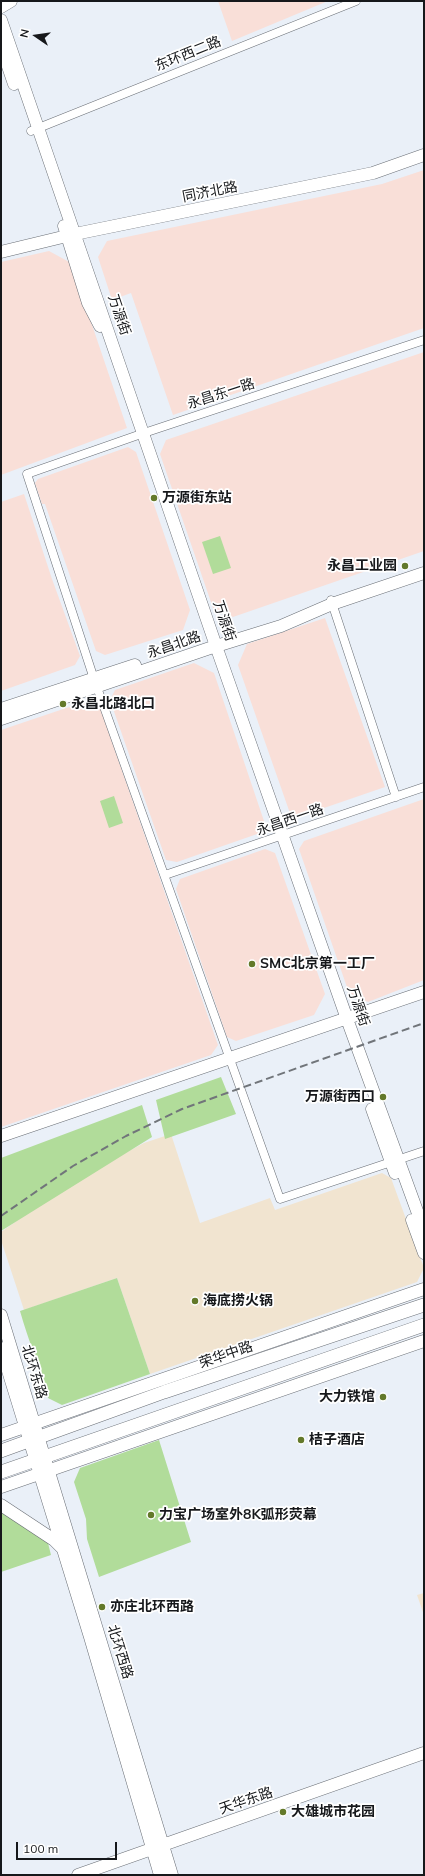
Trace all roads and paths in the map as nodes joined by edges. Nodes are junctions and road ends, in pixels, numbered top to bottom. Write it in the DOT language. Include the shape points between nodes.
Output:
graph roads {
  1 [pos="11,1"];
  2 [pos="356,1"];
  3 [pos="1,7"];
  4 [pos="1,20"];
  5 [pos="1,46"];
  6 [pos="35,129"];
  7 [pos="424,156"];
  8 [pos="71,234"];
  9 [pos="1,252"];
  10 [pos="424,340"];
  11 [pos="141,434"];
  12 [pos="424,566"];
  13 [pos="424,573"];
  14 [pos="331,601"];
  15 [pos="212,644"];
  16 [pos="96,683"];
  17 [pos="1,709"];
  18 [pos="1,719"];
  19 [pos="424,787"];
  20 [pos="396,797"];
  21 [pos="280,837"];
  22 [pos="165,875"];
  23 [pos="424,992"];
  24 [pos="343,1020"];
  25 [pos="229,1058"];
  26 [pos="1,1136"];
  27 [pos="424,1151"];
  28 [pos="395,1161"];
  29 [pos="424,1230"];
  30 [pos="424,1253"];
  31 [pos="424,1289"];
  32 [pos="424,1305"];
  33 [pos="1,1314"];
  34 [pos="424,1325"];
  35 [pos="424,1341"];
  36 [pos="1,1348"];
  37 [pos="332,1357"];
  38 [pos="369,1360"];
  39 [pos="134,1389"];
  40 [pos="164,1392"];
  41 [pos="29,1425"];
  42 [pos="1,1435"];
  43 [pos="34,1440"];
  44 [pos="1,1451"];
  45 [pos="40,1458"];
  46 [pos="1,1472"];
  47 [pos="44,1472"];
  48 [pos="1,1487"];
  49 [pos="1,1506"];
  50 [pos="64,1550"];
  51 [pos="424,1753"];
  52 [pos="158,1848"];
  53 [pos="78,1875"];
  54 [pos="160,1875"];
  55 [pos="172,1875"];
  1 -- 3 [label="street"];
  2 -- 6 [label="street, 东环西二路"];
  4 -- 6 [label="street, 万源街"];
  5 -- 6 [label="street, 万源街"];
  6 -- 8 [label="street, 万源街"];
  7 -- 8 [label="street, 同济北路" via="373,173"];
  8 -- 9 [label="street, 同济北路"];
  8 -- 11 [label="street, 万源街" via="88,303 100,326"];
  10 -- 11 [label="street, 永昌东一路"];
  11 -- 15 [label="street, 万源街"];
  11 -- 16 [label="street, 永昌东一路" via="27,474"];
  12 -- 14 [label="street, 永昌北路"];
  13 -- 14 [label="street, 永昌北路"];
  14 -- 15 [label="street, 永昌北路" via="281,626"];
  14 -- 20 [label="street"];
  15 -- 16 [label="street, 永昌北路"];
  15 -- 21 [label="street, 万源街"];
  16 -- 17 [label="street, 永昌北路"];
  16 -- 18 [label="street, 永昌北路"];
  16 -- 22 [label="street"];
  19 -- 20 [label="street, 永昌西一路"];
  20 -- 21 [label="street, 永昌西一路"];
  21 -- 22 [label="street, 永昌西一路"];
  21 -- 24 [label="street, 万源街"];
  22 -- 25 [label="street"];
  23 -- 24 [label="street"];
  24 -- 25 [label="street"];
  24 -- 28 [label="street, 万源街"];
  25 -- 26 [label="street"];
  25 -- 28 [label="street" via="280,1199"];
  27 -- 28 [label="street"];
  28 -- 29 [label="street, 万源街"];
  28 -- 30 [label="street, 万源街"];
  31 -- 39 [label="street"];
  32 -- 40 [label="main road, 荣华中路"];
  33 -- 41 [label="street, 北环东路"];
  34 -- 37 [label="main road"];
  35 -- 38 [label="street"];
  36 -- 41 [label="street, 北环东路"];
  37 -- 38 [label="street"];
  37 -- 45 [label="main road"];
  38 -- 47 [label="street"];
  39 -- 40 [label="street"];
  39 -- 41 [label="street"];
  40 -- 43 [label="main road, 荣华中路"];
  41 -- 42 [label="street"];
  41 -- 43 [label="street, 北环东路"];
  43 -- 44 [label="main road, 荣华中路"];
  43 -- 45 [label="street, 北环西路"];
  45 -- 46 [label="main road"];
  45 -- 47 [label="street, 北环西路"];
  47 -- 48 [label="street"];
  47 -- 50 [label="street, 北环西路"];
  47 -- 52 [label="street, 北环西路"];
  49 -- 50 [label="street" via="54,1540"];
  50 -- 52 [label="street, 北环西路"];
  51 -- 52 [label="street, 天华东路"];
  52 -- 53 [label="street, 天华东路"];
  52 -- 54 [label="street, 北环西路"];
  52 -- 55 [label="street, 北环西路"];
}
